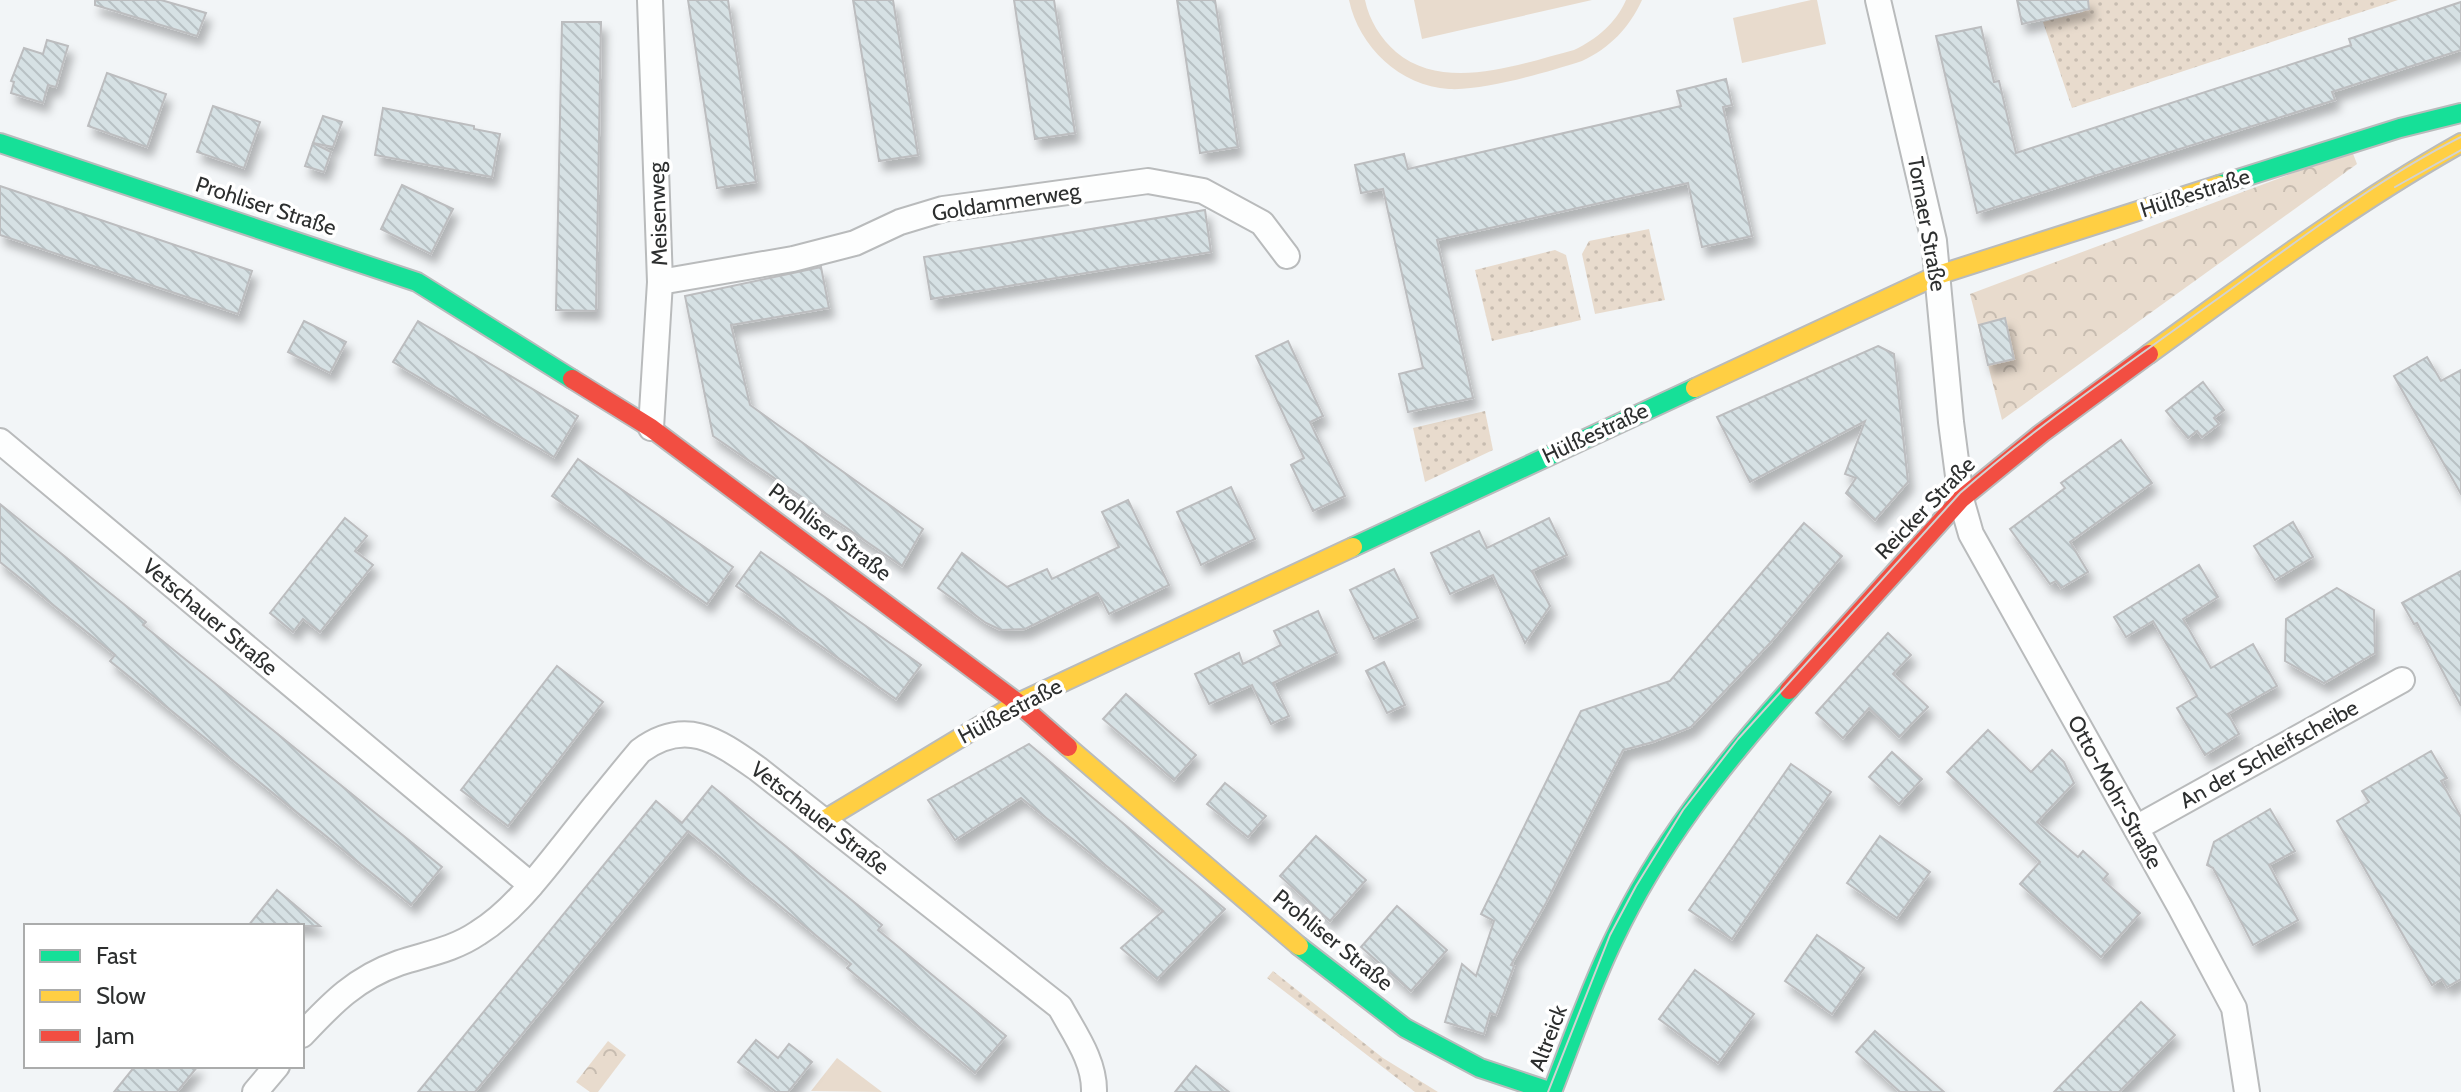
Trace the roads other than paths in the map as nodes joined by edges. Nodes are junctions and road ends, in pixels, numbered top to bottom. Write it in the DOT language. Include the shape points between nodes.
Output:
graph roads {
  1 [pos="650,0"];
  2 [pos="1878,0"];
  3 [pos="2461,113"];
  4 [pos="2400,128"];
  5 [pos="0,143"];
  6 [pos="2461,143"];
  7 [pos="2428,161"];
  8 [pos="1287,256"];
  9 [pos="1938,275"];
  10 [pos="660,282"];
  11 [pos="651,428"];
  12 [pos="0,441"];
  13 [pos="1961,499"];
  14 [pos="2402,680"];
  15 [pos="1018,703"];
  16 [pos="824,820"];
  17 [pos="2136,828"];
  18 [pos="531,885"];
  19 [pos="1588,1000"];
  20 [pos="304,1033"];
  21 [pos="275,1068"];
  22 [pos="1094,1085"];
  23 [pos="255,1092"];
  24 [pos="1552,1092"];
  25 [pos="2247,1092"];
  1 -- 10 [label="street, Meisenweg"];
  2 -- 9 [label="street, Tornaer Straße"];
  3 -- 4 [label="street, Hülßestraße"];
  4 -- 7 [label="street"];
  4 -- 9 [label="street, Hülßestraße"];
  5 -- 11 [label="street, Prohliser Straße" via="417,282"];
  6 -- 7 [label="street, Reicker Straße"];
  7 -- 13 [label="street, Reicker Straße" via="2316,232"];
  8 -- 10 [label="street, Goldammerweg" via="1262,223 1203,191 1148,181 943,209 855,243 793,259"];
  9 -- 13 [label="street, Tornaer Straße"];
  9 -- 15 [label="street, Hülßestraße"];
  10 -- 11 [label="street, Meisenweg"];
  11 -- 15 [label="street, Prohliser Straße"];
  12 -- 18 [label="street, Vetschauer Straße"];
  13 -- 17 [label="street, Otto-Mohr-Straße" via="1979,550"];
  13 -- 19 [label="street, Reicker Straße" via="1743,742 1686,814 1639,890"];
  14 -- 17 [label="street, An der Schleifscheibe"];
  15 -- 16 [label="street, Hülßestraße"];
  15 -- 24 [label="street, Prohliser Straße" via="1287,936 1405,1028 1480,1068"];
  16 -- 18 [label="street, Vetschauer Straße" via="711,738 657,738 640,751"];
  16 -- 22 [label="street, Vetschauer Straße" via="1060,1007 1084,1051"];
  17 -- 25 [label="street, Otto-Mohr-Straße" via="2234,1008"];
  18 -- 20 [label="street, Vetschauer Straße" via="477,934 443,952 369,976 340,995"];
  19 -- 24 [label="street, Altreick"];
  21 -- 23 [label="street"];
}
